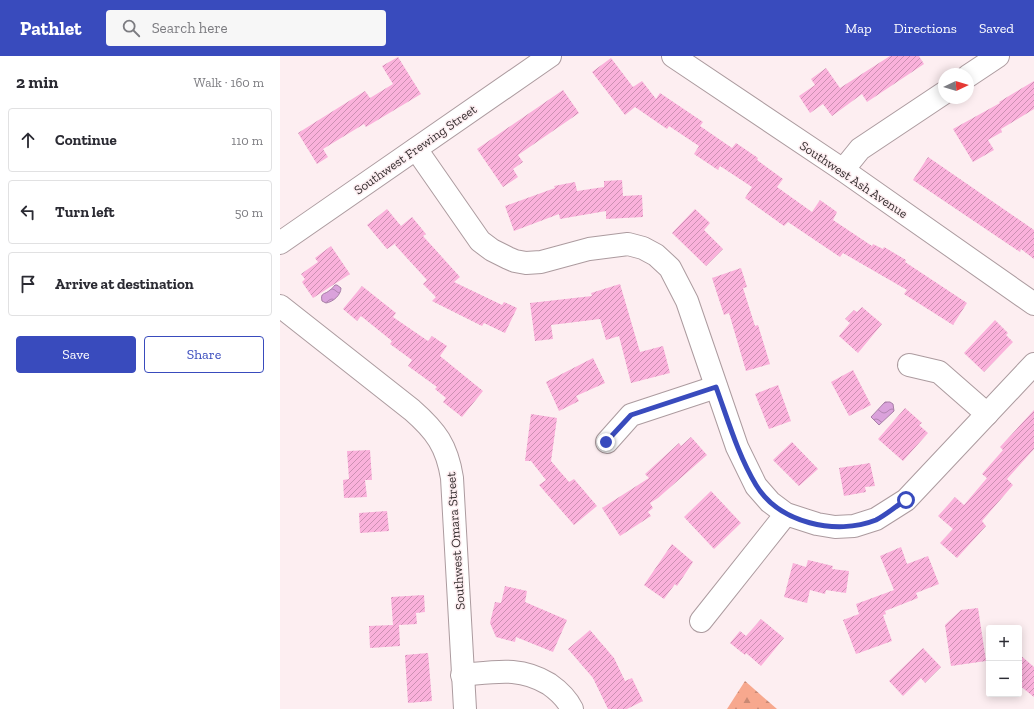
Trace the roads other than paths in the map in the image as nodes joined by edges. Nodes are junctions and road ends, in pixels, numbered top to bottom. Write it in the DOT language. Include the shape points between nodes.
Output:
graph roads {
  1 [pos="550,56"];
  2 [pos="673,56"];
  3 [pos="998,56"];
  4 [pos="974,72"];
  5 [pos="938,96"];
  6 [pos="416,149"];
  7 [pos="843,170"];
  8 [pos="280,243"];
  9 [pos="1034,304"];
  10 [pos="280,306"];
  11 [pos="1034,364"];
  12 [pos="909,366"];
  13 [pos="716,387"];
  14 [pos="988,414"];
  15 [pos="606,442"];
  16 [pos="786,514"];
  17 [pos="701,621"];
  18 [pos="462,675"];
  19 [pos="465,709"];
  20 [pos="572,709"];
  1 -- 6 [label="street, Southwest Frewing Street"];
  2 -- 7 [label="street, Southwest Ash Avenue"];
  3 -- 4 [label="street"];
  5 -- 7 [label="street" via="860,150"];
  6 -- 8 [label="street, Southwest Frewing Street"];
  6 -- 13 [label="street" via="480,241 515,262 541,262 589,249 628,244 656,255 670,268 687,301"];
  7 -- 9 [label="street, Southwest Ash Avenue"];
  10 -- 18 [label="street, Southwest Omara Street" via="426,422 443,446 452,478"];
  11 -- 14 [label="street"];
  12 -- 14 [label="street" via="939,372"];
  13 -- 15 [label="street" via="631,415"];
  13 -- 16 [label="street" via="738,447 756,486 770,502"];
  14 -- 16 [label="street" via="906,500 876,519 854,526 835,527"];
  16 -- 17 [label="street"];
  18 -- 19 [label="street, Southwest Omara Street"];
  18 -- 20 [label="street" via="509,671 530,674 562,694"];
}
